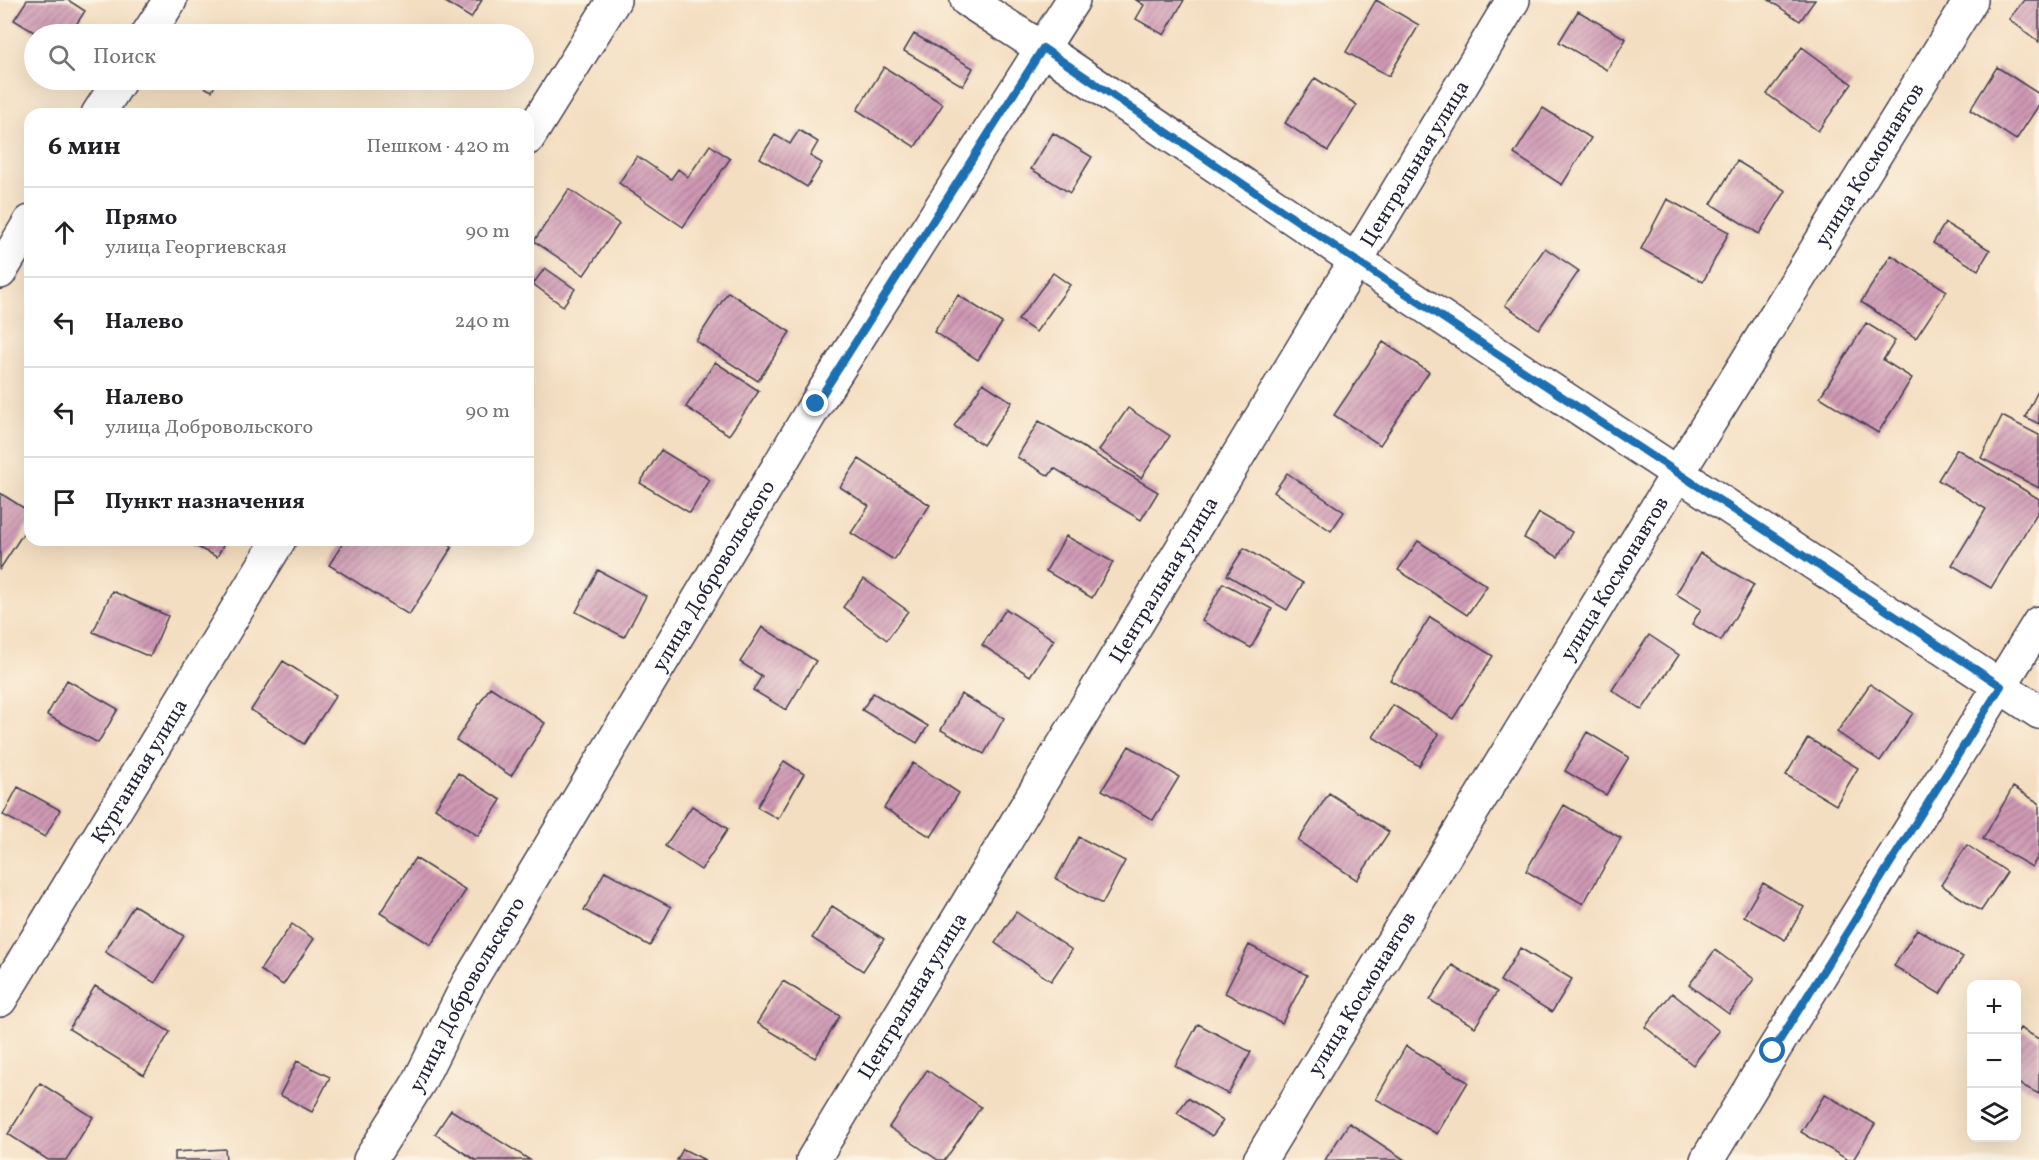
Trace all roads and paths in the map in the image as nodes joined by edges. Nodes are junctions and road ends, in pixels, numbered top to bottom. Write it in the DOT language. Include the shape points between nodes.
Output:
graph roads {
  1 [pos="170,0"];
  2 [pos="614,0"];
  3 [pos="967,0"];
  4 [pos="1073,0"];
  5 [pos="1513,0"];
  6 [pos="1971,0"];
  7 [pos="154,24"];
  8 [pos="1043,48"];
  9 [pos="114,90"];
  10 [pos="102,108"];
  11 [pos="534,128"];
  12 [pos="24,232"];
  13 [pos="1355,260"];
  14 [pos="0,272"];
  15 [pos="1678,473"];
  16 [pos="275,546"];
  17 [pos="2039,623"];
  18 [pos="2001,686"];
  19 [pos="2039,711"];
  20 [pos="0,1000"];
  21 [pos="370,1160"];
  22 [pos="813,1160"];
  23 [pos="1260,1160"];
  24 [pos="1707,1160"];
  1 -- 7 [label="street"];
  2 -- 11 [label="street"];
  3 -- 8 [label="street"];
  4 -- 8 [label="street, улица Добровольского"];
  5 -- 13 [label="street, Центральная улица"];
  6 -- 15 [label="street, улица Космонавтов"];
  8 -- 13 [label="street"];
  8 -- 21 [label="street, улица Добровольского" via="816,404 474,974 419,1082"];
  9 -- 10 [label="street"];
  12 -- 14 [label="street"];
  13 -- 15 [label="street"];
  13 -- 22 [label="street, Центральная улица"];
  15 -- 18 [label="street"];
  15 -- 23 [label="street, улица Космонавтов"];
  16 -- 20 [label="street, Курганная улица"];
  17 -- 18 [label="street"];
  18 -- 19 [label="street"];
  18 -- 24 [label="street"];
}
